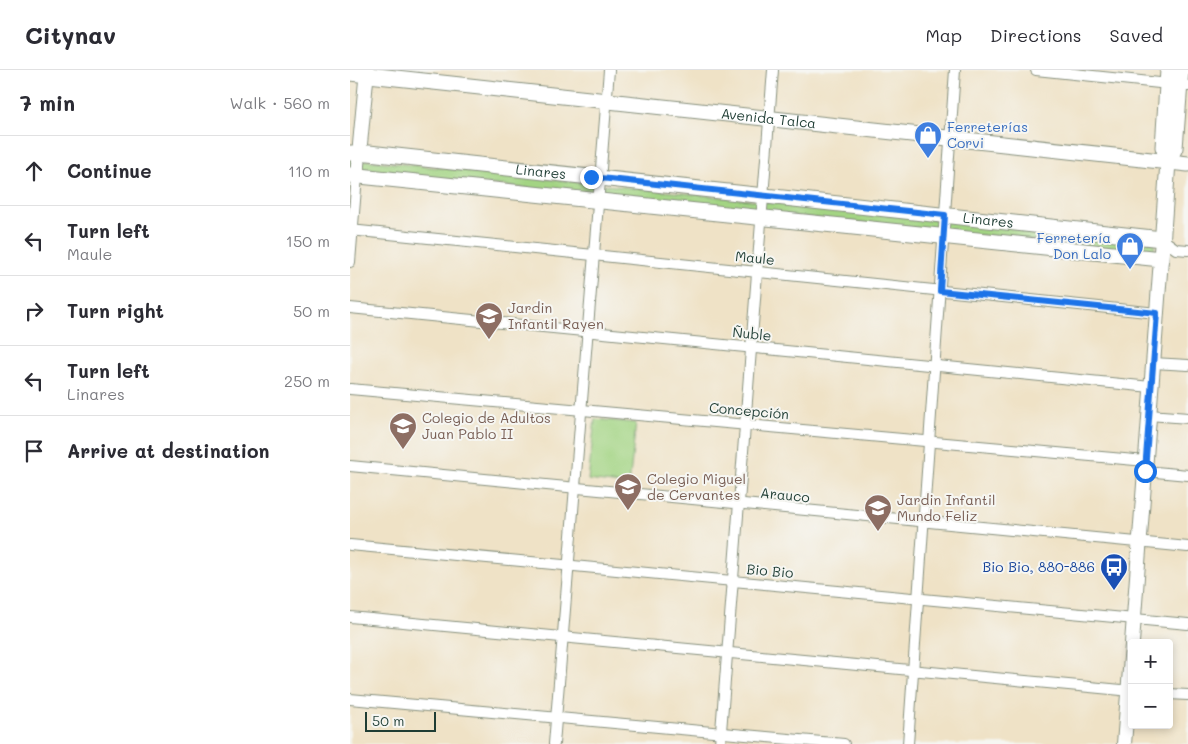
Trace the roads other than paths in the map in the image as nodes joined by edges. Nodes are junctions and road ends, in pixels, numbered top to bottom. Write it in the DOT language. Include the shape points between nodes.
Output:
graph roads {
  1 [pos="609,70"];
  2 [pos="773,70"];
  3 [pos="955,70"];
  4 [pos="1036,70"];
  5 [pos="367,72"];
  6 [pos="350,73"];
  7 [pos="1177,79"];
  8 [pos="606,101"];
  9 [pos="770,119"];
  10 [pos="950,139"];
  11 [pos="355,153"];
  12 [pos="1168,162"];
  13 [pos="1188,164"];
  14 [pos="354,176"];
  15 [pos="600,178"];
  16 [pos="764,196"];
  17 [pos="598,201"];
  18 [pos="945,215"];
  19 [pos="762,218"];
  20 [pos="351,230"];
  21 [pos="944,236"];
  22 [pos="1162,239"];
  23 [pos="1176,249"];
  24 [pos="1188,250"];
  25 [pos="594,255"];
  26 [pos="1161,259"];
  27 [pos="350,262"];
  28 [pos="758,272"];
  29 [pos="940,291"];
  30 [pos="350,308"];
  31 [pos="1157,313"];
  32 [pos="588,331"];
  33 [pos="752,348"];
  34 [pos="1153,363"];
  35 [pos="934,366"];
  36 [pos="1188,366"];
  37 [pos="1151,387"];
  38 [pos="350,389"];
  39 [pos="581,410"];
  40 [pos="1149,415"];
  41 [pos="1188,418"];
  42 [pos="746,425"];
  43 [pos="929,442"];
  44 [pos="350,466"];
  45 [pos="1145,466"];
  46 [pos="1188,475"];
  47 [pos="575,488"];
  48 [pos="739,504"];
  49 [pos="923,522"];
  50 [pos="1139,543"];
  51 [pos="350,545"];
  52 [pos="1188,547"];
  53 [pos="568,565"];
  54 [pos="733,581"];
  55 [pos="918,598"];
  56 [pos="350,617"];
  57 [pos="1134,619"];
  58 [pos="1188,624"];
  59 [pos="563,637"];
  60 [pos="1132,639"];
  61 [pos="727,652"];
  62 [pos="913,670"];
  63 [pos="1128,690"];
  64 [pos="1173,694"];
  65 [pos="1188,695"];
  66 [pos="350,699"];
  67 [pos="1128,708"];
  68 [pos="556,718"];
  69 [pos="721,733"];
  70 [pos="554,744"];
  71 [pos="720,744"];
  72 [pos="844,744"];
  73 [pos="908,744"];
  74 [pos="1124,744"];
  1 -- 8 [label="street"];
  2 -- 9 [label="street"];
  3 -- 10 [label="street"];
  4 -- 7 [label="street"];
  5 -- 6 [label="main road, Avenida Talca"];
  5 -- 8 [label="main road, Avenida Talca"];
  5 -- 11 [label="street"];
  7 -- 12 [label="main road" via="1163,147"];
  8 -- 9 [label="main road, Avenida Talca"];
  8 -- 15 [label="street"];
  9 -- 10 [label="main road, Avenida Talca"];
  9 -- 16 [label="street"];
  10 -- 12 [label="main road, Avenida Talca"];
  10 -- 18 [label="street"];
  11 -- 14 [label="street"];
  11 -- 15 [label="main road, Linares"];
  12 -- 13 [label="main road, Avenida Talca"];
  12 -- 22 [label="main road"];
  14 -- 17 [label="main road, Linares"];
  14 -- 20 [label="street"];
  15 -- 16 [label="main road, Linares"];
  15 -- 17 [label="street"];
  16 -- 18 [label="main road, Linares"];
  16 -- 19 [label="street"];
  17 -- 19 [label="main road, Linares"];
  17 -- 25 [label="street"];
  18 -- 21 [label="street"];
  18 -- 22 [label="main road, Linares"];
  19 -- 21 [label="main road, Linares"];
  19 -- 28 [label="street"];
  20 -- 25 [label="street, Maule"];
  20 -- 27 [label="street"];
  21 -- 26 [label="main road, Linares"];
  21 -- 29 [label="street"];
  22 -- 23 [label="street, Linares"];
  22 -- 26 [label="main road"];
  23 -- 24 [label="street"];
  23 -- 26 [label="street"];
  25 -- 28 [label="street, Maule"];
  25 -- 32 [label="street"];
  26 -- 31 [label="street"];
  28 -- 29 [label="street, Maule"];
  28 -- 33 [label="street"];
  29 -- 31 [label="street, Maule"];
  29 -- 35 [label="street"];
  30 -- 32 [label="street, Ñuble"];
  31 -- 34 [label="street"];
  32 -- 33 [label="street, Ñuble"];
  32 -- 39 [label="street"];
  33 -- 35 [label="street, Ñuble"];
  33 -- 42 [label="street"];
  34 -- 36 [label="street"];
  34 -- 37 [label="street"];
  35 -- 37 [label="street, Ñuble"];
  35 -- 43 [label="street"];
  37 -- 40 [label="street"];
  38 -- 39 [label="street, Concepción"];
  39 -- 42 [label="street, Concepción"];
  39 -- 47 [label="street"];
  40 -- 41 [label="street"];
  40 -- 45 [label="street"];
  42 -- 43 [label="street, Concepción"];
  42 -- 48 [label="street"];
  43 -- 45 [label="street, Concepción"];
  43 -- 49 [label="street"];
  44 -- 47 [label="street, Arauco"];
  45 -- 46 [label="street, Concepción"];
  45 -- 50 [label="street"];
  47 -- 48 [label="street, Arauco"];
  47 -- 53 [label="street"];
  48 -- 49 [label="street, Arauco"];
  48 -- 54 [label="street"];
  49 -- 50 [label="street, Arauco"];
  49 -- 55 [label="street"];
  50 -- 52 [label="street, Arauco"];
  50 -- 57 [label="street"];
  51 -- 53 [label="street, Bio Bio"];
  53 -- 54 [label="street, Bio Bio"];
  53 -- 59 [label="street"];
  54 -- 55 [label="street, Bio Bio"];
  54 -- 61 [label="street"];
  55 -- 57 [label="street, Bio Bio"];
  55 -- 62 [label="street"];
  56 -- 59 [label="street"];
  57 -- 58 [label="street, Bio Bio"];
  57 -- 60 [label="street"];
  59 -- 61 [label="street"];
  59 -- 68 [label="street"];
  61 -- 62 [label="street"];
  61 -- 69 [label="street"];
  62 -- 63 [label="street"];
  62 -- 73 [label="street"];
  64 -- 65 [label="street"];
  66 -- 68 [label="street"];
  67 -- 74 [label="street"];
  68 -- 69 [label="street"];
  68 -- 70 [label="street"];
  69 -- 71 [label="street"];
  69 -- 72 [label="street"];
}
